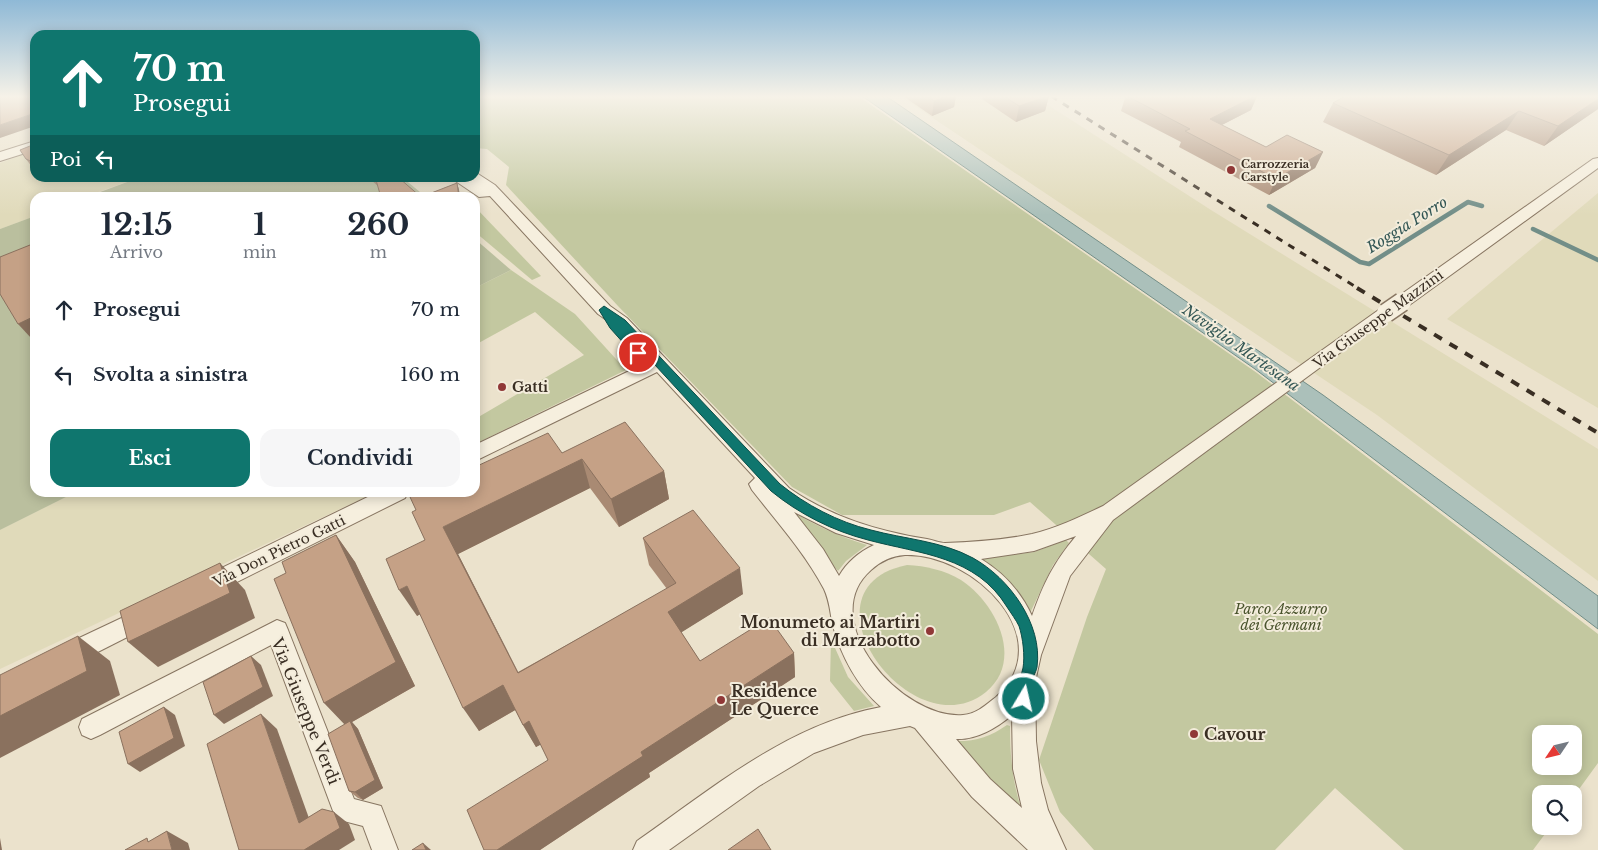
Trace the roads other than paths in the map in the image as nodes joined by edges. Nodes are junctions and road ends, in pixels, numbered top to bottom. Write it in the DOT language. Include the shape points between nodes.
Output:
graph roads {
  1 [pos="30,147"];
  2 [pos="0,157"];
  3 [pos="1598,162"];
  4 [pos="480,180"];
  5 [pos="465,182"];
  6 [pos="504,205"];
  7 [pos="604,310"];
  8 [pos="651,367"];
  9 [pos="480,452"];
  10 [pos="388,497"];
  11 [pos="1110,512"];
  12 [pos="911,546"];
  13 [pos="938,550"];
  14 [pos="841,603"];
  15 [pos="1030,656"];
  16 [pos="44,667"];
  17 [pos="1024,684"];
  18 [pos="918,717"];
  19 [pos="91,727"];
  20 [pos="386,850"];
  21 [pos="646,850"];
  22 [pos="1047,850"];
  23 [pos="1054,850"];
  1 -- 2 [label="street"];
  3 -- 11 [label="street, Via Giuseppe Mazzini, bridge"];
  4 -- 6 [label="street"];
  5 -- 6 [label="street"];
  6 -- 7 [label="street"];
  7 -- 8 [label="street" via="613,326"];
  7 -- 12 [label="street" via="621,322 782,494 804,509 840,525"];
  8 -- 9 [label="street"];
  8 -- 14 [label="street" via="755,479 834,583"];
  10 -- 16 [label="street, Via Don Pietro Gatti"];
  11 -- 13 [label="street, Via Giuseppe Mazzini" via="1064,534 1028,545"];
  11 -- 15 [label="street, Via Giuseppe Mazzini" via="1062,569"];
  12 -- 13 [label="street"];
  12 -- 14 [label="street" via="891,547 863,562 847,583"];
  13 -- 15 [label="street" via="979,568 1006,594 1025,624"];
  14 -- 18 [label="street" via="849,644 863,669 880,691"];
  15 -- 17 [label="street" via="1030,668"];
  17 -- 18 [label="street" via="1002,708 970,726 947,726"];
  17 -- 23 [label="street" via="1028,783 1036,812"];
  18 -- 21 [label="street" via="862,723 804,745"];
  18 -- 22 [label="street" via="981,788"];
  19 -- 20 [label="street, Via Giuseppe Verdi" via="277,630 345,810 372,815"];
}
